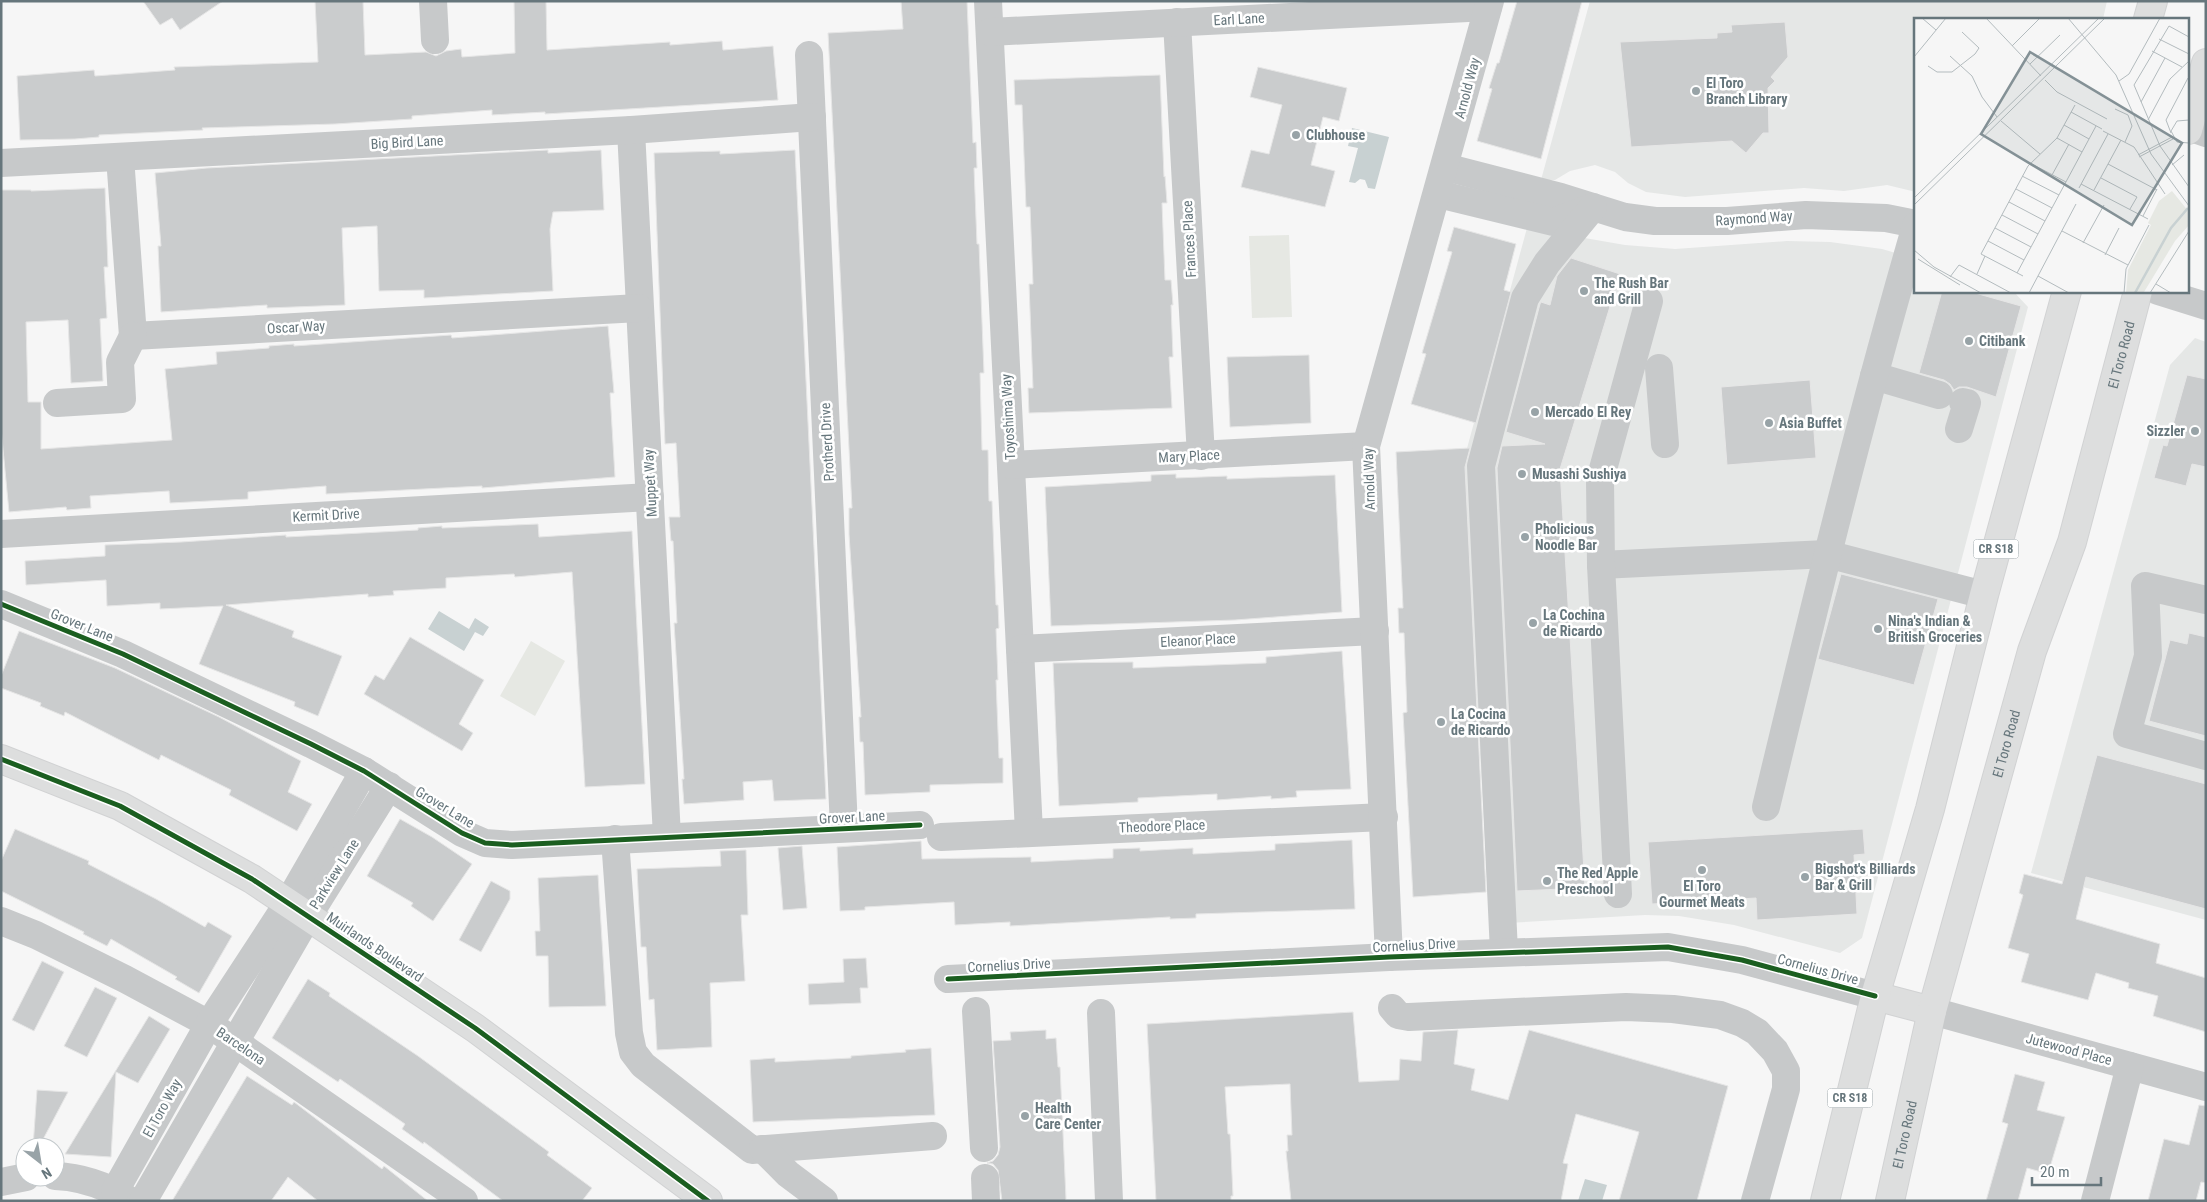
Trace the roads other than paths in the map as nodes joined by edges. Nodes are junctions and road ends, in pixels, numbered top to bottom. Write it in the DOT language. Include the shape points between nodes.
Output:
graph roads {
  1 [pos="433,1"];
  2 [pos="988,1"];
  3 [pos="1489,4"];
  4 [pos="1177,22"];
  5 [pos="990,32"];
  6 [pos="435,40"];
  7 [pos="809,55"];
  8 [pos="2206,63"];
  9 [pos="812,117"];
  10 [pos="631,130"];
  11 [pos="2194,130"];
  12 [pos="120,157"];
  13 [pos="1,163"];
  14 [pos="1445,167"];
  15 [pos="1438,194"];
  16 [pos="1593,208"];
  17 [pos="1914,225"];
  18 [pos="1914,232"];
  19 [pos="2067,292"];
  20 [pos="2138,292"];
  21 [pos="2161,292"];
  22 [pos="1649,301"];
  23 [pos="2206,306"];
  24 [pos="639,308"];
  25 [pos="133,336"];
  26 [pos="1659,368"];
  27 [pos="1874,376"];
  28 [pos="57,403"];
  29 [pos="1959,429"];
  30 [pos="1665,444"];
  31 [pos="1366,446"];
  32 [pos="1201,456"];
  33 [pos="1011,465"];
  34 [pos="650,496"];
  35 [pos="1,534"];
  36 [pos="1827,554"];
  37 [pos="1601,566"];
  38 [pos="1984,595"];
  39 [pos="2206,600"];
  40 [pos="1,604"];
  41 [pos="1375,631"];
  42 [pos="1020,648"];
  43 [pos="2206,756"];
  44 [pos="1,760"];
  45 [pos="364,771"];
  46 [pos="389,786"];
  47 [pos="1766,806"];
  48 [pos="1384,817"];
  49 [pos="844,828"];
  50 [pos="930,831"];
  51 [pos="1029,832"];
  52 [pos="667,837"];
  53 [pos="614,839"];
  54 [pos="1618,894"];
  55 [pos="298,909"];
  56 [pos="1,921"];
  57 [pos="1504,952"];
  58 [pos="1390,957"];
  59 [pos="948,979"];
  60 [pos="1875,996"];
  61 [pos="1392,1008"];
  62 [pos="976,1011"];
  63 [pos="1932,1011"];
  64 [pos="1101,1013"];
  65 [pos="209,1024"];
  66 [pos="237,1042"];
  67 [pos="2130,1066"];
  68 [pos="2206,1087"];
  69 [pos="933,1136"];
  70 [pos="984,1148"];
  71 [pos="763,1149"];
  72 [pos="65,1178"];
  73 [pos="15,1179"];
  74 [pos="1,1182"];
  75 [pos="123,1196"];
  76 [pos="143,1201"];
  77 [pos="464,1201"];
  78 [pos="708,1201"];
  79 [pos="824,1201"];
  80 [pos="1109,1201"];
  81 [pos="1755,1201"];
  82 [pos="1825,1201"];
  83 [pos="1890,1201"];
  84 [pos="2095,1201"];
  1 -- 6 [label="street"];
  2 -- 5 [label="street, Toyoshima Way"];
  3 -- 4 [label="street, Earl Lane"];
  3 -- 14 [label="street, Arnold Way"];
  4 -- 5 [label="street, Earl Lane"];
  4 -- 32 [label="street, Frances Place"];
  5 -- 33 [label="street, Toyoshima Way"];
  7 -- 9 [label="street, Protherd Drive"];
  8 -- 11 [label="main road"];
  9 -- 10 [label="street, Big Bird Lane"];
  9 -- 49 [label="street, Protherd Drive"];
  10 -- 12 [label="street, Big Bird Lane"];
  10 -- 24 [label="street, Muppet Way"];
  12 -- 13 [label="street, Big Bird Lane"];
  12 -- 25 [label="street"];
  14 -- 15 [label="street, Arnold Way"];
  14 -- 16 [label="street, Raymond Way"];
  15 -- 16 [label="street" via="1553,222"];
  15 -- 31 [label="street, Arnold Way"];
  16 -- 17 [label="street, Raymond Way" via="1655,221 1727,221 1806,215 1886,218"];
  16 -- 57 [label="street" via="1547,263 1525,298 1481,466"];
  18 -- 27 [label="street"];
  19 -- 38 [label="main road, CR S18"];
  20 -- 63 [label="main road, El Toro Road" via="2072,542 2032,651"];
  21 -- 23 [label="street"];
  22 -- 37 [label="street" via="1600,480"];
  24 -- 25 [label="street, Oscar Way"];
  24 -- 34 [label="street, Muppet Way"];
  25 -- 28 [label="street" via="120,362 122,399"];
  26 -- 30 [label="street"];
  27 -- 29 [label="street" via="1967,403"];
  27 -- 36 [label="street"];
  31 -- 32 [label="street, Mary Place"];
  31 -- 41 [label="street, Arnold Way"];
  32 -- 33 [label="street, Mary Place"];
  33 -- 42 [label="street, Toyoshima Way"];
  34 -- 35 [label="street, Kermit Drive"];
  34 -- 52 [label="street, Muppet Way"];
  36 -- 37 [label="street"];
  36 -- 38 [label="street"];
  36 -- 47 [label="street"];
  37 -- 54 [label="street"];
  38 -- 60 [label="main road, CR S18" via="1930,809"];
  39 -- 43 [label="street" via="2146,586 2148,656 2127,734"];
  40 -- 45 [label="street, Grover Lane" via="123,654"];
  41 -- 42 [label="street, Eleanor Place"];
  41 -- 48 [label="street, Arnold Way"];
  42 -- 51 [label="street, Toyoshima Way"];
  44 -- 55 [label="main road, Muirlands Boulevard" via="120,806 252,879"];
  45 -- 46 [label="street, Grover Lane"];
  45 -- 55 [label="street, Parkview Lane"];
  46 -- 53 [label="street, Grover Lane" via="485,843 512,845"];
  46 -- 55 [label="street, Parkview Lane"];
  48 -- 51 [label="street, Theodore Place"];
  48 -- 58 [label="street, Arnold Way"];
  49 -- 50 [label="street, Grover Lane"];
  49 -- 52 [label="street, Grover Lane"];
  50 -- 51 [label="street, Theodore Place"];
  52 -- 53 [label="street, Grover Lane"];
  53 -- 71 [label="street" via="633,1052 643,1065 752,1150"];
  55 -- 65 [label="street, Parkview Lane"];
  55 -- 66 [label="street, Parkview Lane"];
  55 -- 78 [label="main road, Muirlands Boulevard" via="475,1028"];
  56 -- 65 [label="street, Barcelona" via="125,979"];
  57 -- 58 [label="street, Cornelius Drive"];
  57 -- 60 [label="street, Cornelius Drive" via="1668,947 1742,960"];
  58 -- 59 [label="street, Cornelius Drive"];
  60 -- 63 [label="main road"];
  60 -- 82 [label="main road, CR S18"];
  61 -- 81 [label="street" via="1398,1015 1409,1016 1650,1008 1720,1015 1742,1023 1757,1032 1775,1050 1786,1071 1786,1089"];
  62 -- 70 [label="street"];
  63 -- 67 [label="street, Jutewood Place"];
  63 -- 83 [label="main road, El Toro Road"];
  64 -- 80 [label="street"];
  65 -- 66 [label="street, Barcelona"];
  65 -- 75 [label="street, El Toro Way"];
  66 -- 76 [label="street"];
  66 -- 77 [label="street, Barcelona"];
  67 -- 68 [label="street, Jutewood Place"];
  67 -- 84 [label="street"];
  69 -- 71 [label="street"];
  71 -- 79 [label="street" via="788,1174"];
  72 -- 75 [label="street" via="87,1181"];
  73 -- 74 [label="street"];
}
